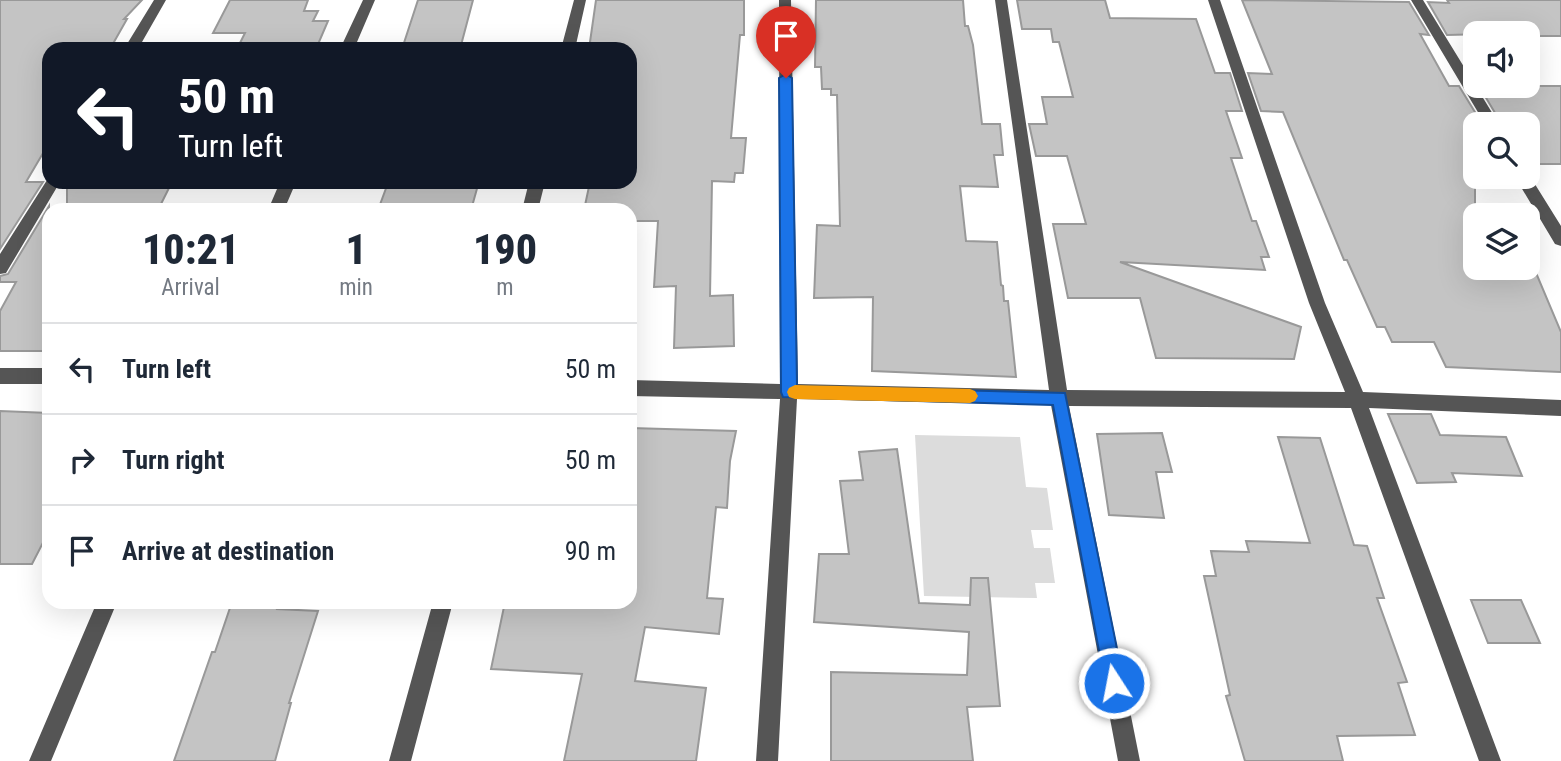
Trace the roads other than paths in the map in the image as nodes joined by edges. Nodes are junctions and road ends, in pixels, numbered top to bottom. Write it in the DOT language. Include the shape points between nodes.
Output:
graph roads {
  1 [pos="160,0"];
  2 [pos="369,0"];
  3 [pos="580,0"];
  4 [pos="785,0"];
  5 [pos="1001,0"];
  6 [pos="1214,0"];
  7 [pos="1417,0"];
  8 [pos="135,42"];
  9 [pos="350,42"];
  10 [pos="570,42"];
  11 [pos="1485,112"];
  12 [pos="48,189"];
  13 [pos="1530,189"];
  14 [pos="1561,240"];
  15 [pos="0,268"];
  16 [pos="0,376"];
  17 [pos="42,376"];
  18 [pos="637,388"];
  19 [pos="789,392"];
  20 [pos="1059,398"];
  21 [pos="1357,400"];
  22 [pos="1561,408"];
  23 [pos="104,609"];
  24 [pos="441,609"];
  25 [pos="40,761"];
  26 [pos="400,761"];
  27 [pos="767,761"];
  28 [pos="1129,761"];
  29 [pos="1490,761"];
  1 -- 8 [label="street"];
  2 -- 9 [label="street"];
  3 -- 10 [label="street"];
  4 -- 19 [label="street"];
  5 -- 20 [label="street"];
  6 -- 21 [label="street" via="1317,303"];
  7 -- 11 [label="street"];
  12 -- 15 [label="street"];
  13 -- 14 [label="street"];
  16 -- 17 [label="street"];
  18 -- 19 [label="street"];
  19 -- 20 [label="street"];
  19 -- 27 [label="street"];
  20 -- 21 [label="street"];
  20 -- 28 [label="street"];
  21 -- 22 [label="street"];
  21 -- 29 [label="street"];
  23 -- 25 [label="street"];
  24 -- 26 [label="street"];
}
